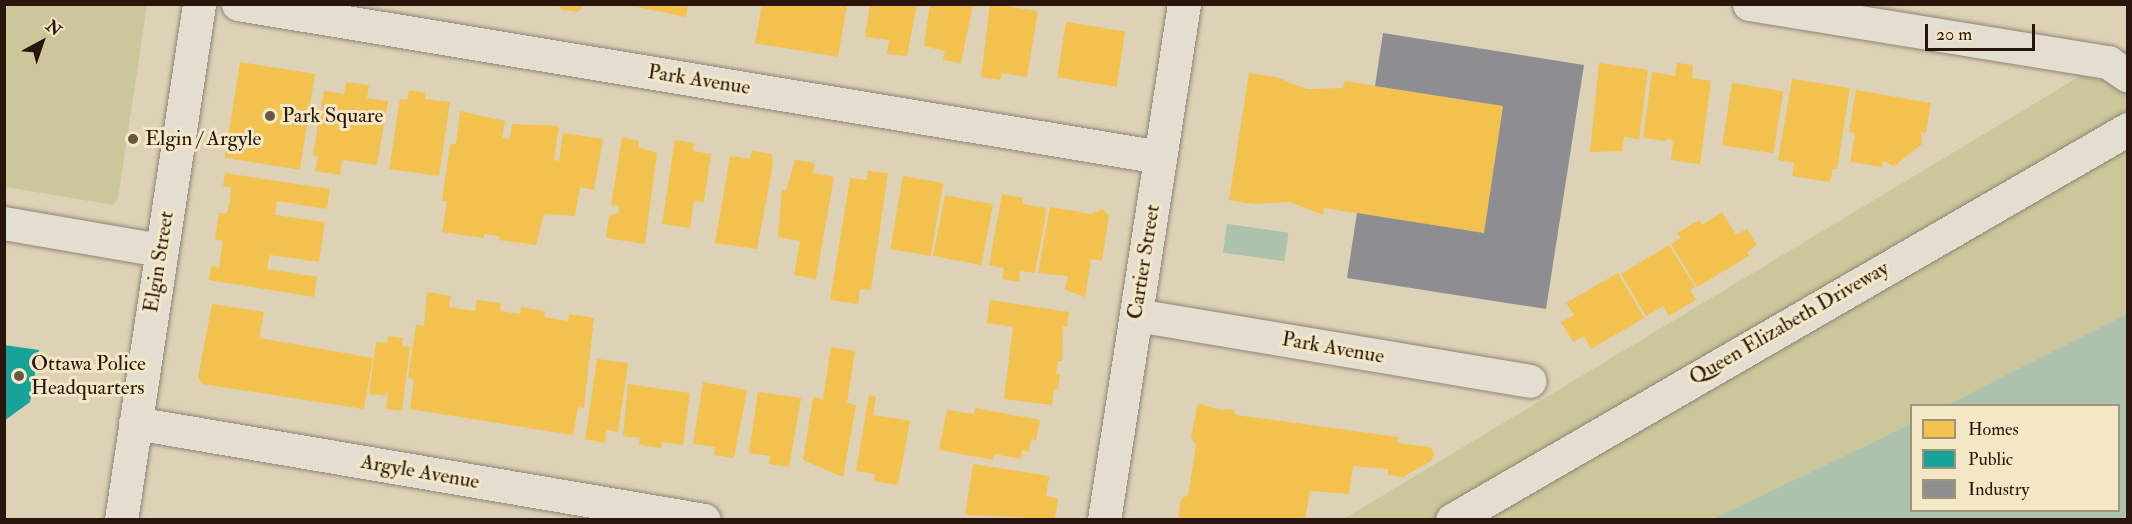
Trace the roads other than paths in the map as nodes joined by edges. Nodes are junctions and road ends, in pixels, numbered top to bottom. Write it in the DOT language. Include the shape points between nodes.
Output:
graph roads {
  1 [pos="199,4"];
  2 [pos="238,4"];
  3 [pos="1184,4"];
  4 [pos="1749,4"];
  5 [pos="2127,76"];
  6 [pos="2127,129"];
  7 [pos="1160,157"];
  8 [pos="4,223"];
  9 [pos="160,250"];
  10 [pos="1136,315"];
  11 [pos="1530,381"];
  12 [pos="135,423"];
  13 [pos="121,519"];
  14 [pos="705,519"];
  15 [pos="1104,519"];
  16 [pos="1452,519"];
  1 -- 9 [label="street, Elgin Street"];
  2 -- 7 [label="street, Park Avenue"];
  3 -- 7 [label="street, Cartier Street"];
  4 -- 5 [label="street" via="2108,62"];
  6 -- 16 [label="street, Queen Elizabeth Driveway"];
  7 -- 10 [label="street, Cartier Street"];
  8 -- 9 [label="street"];
  9 -- 12 [label="street, Elgin Street"];
  10 -- 11 [label="street, Park Avenue"];
  10 -- 15 [label="street, Cartier Street"];
  12 -- 13 [label="street, Elgin Street"];
  12 -- 14 [label="street, Argyle Avenue"];
}
